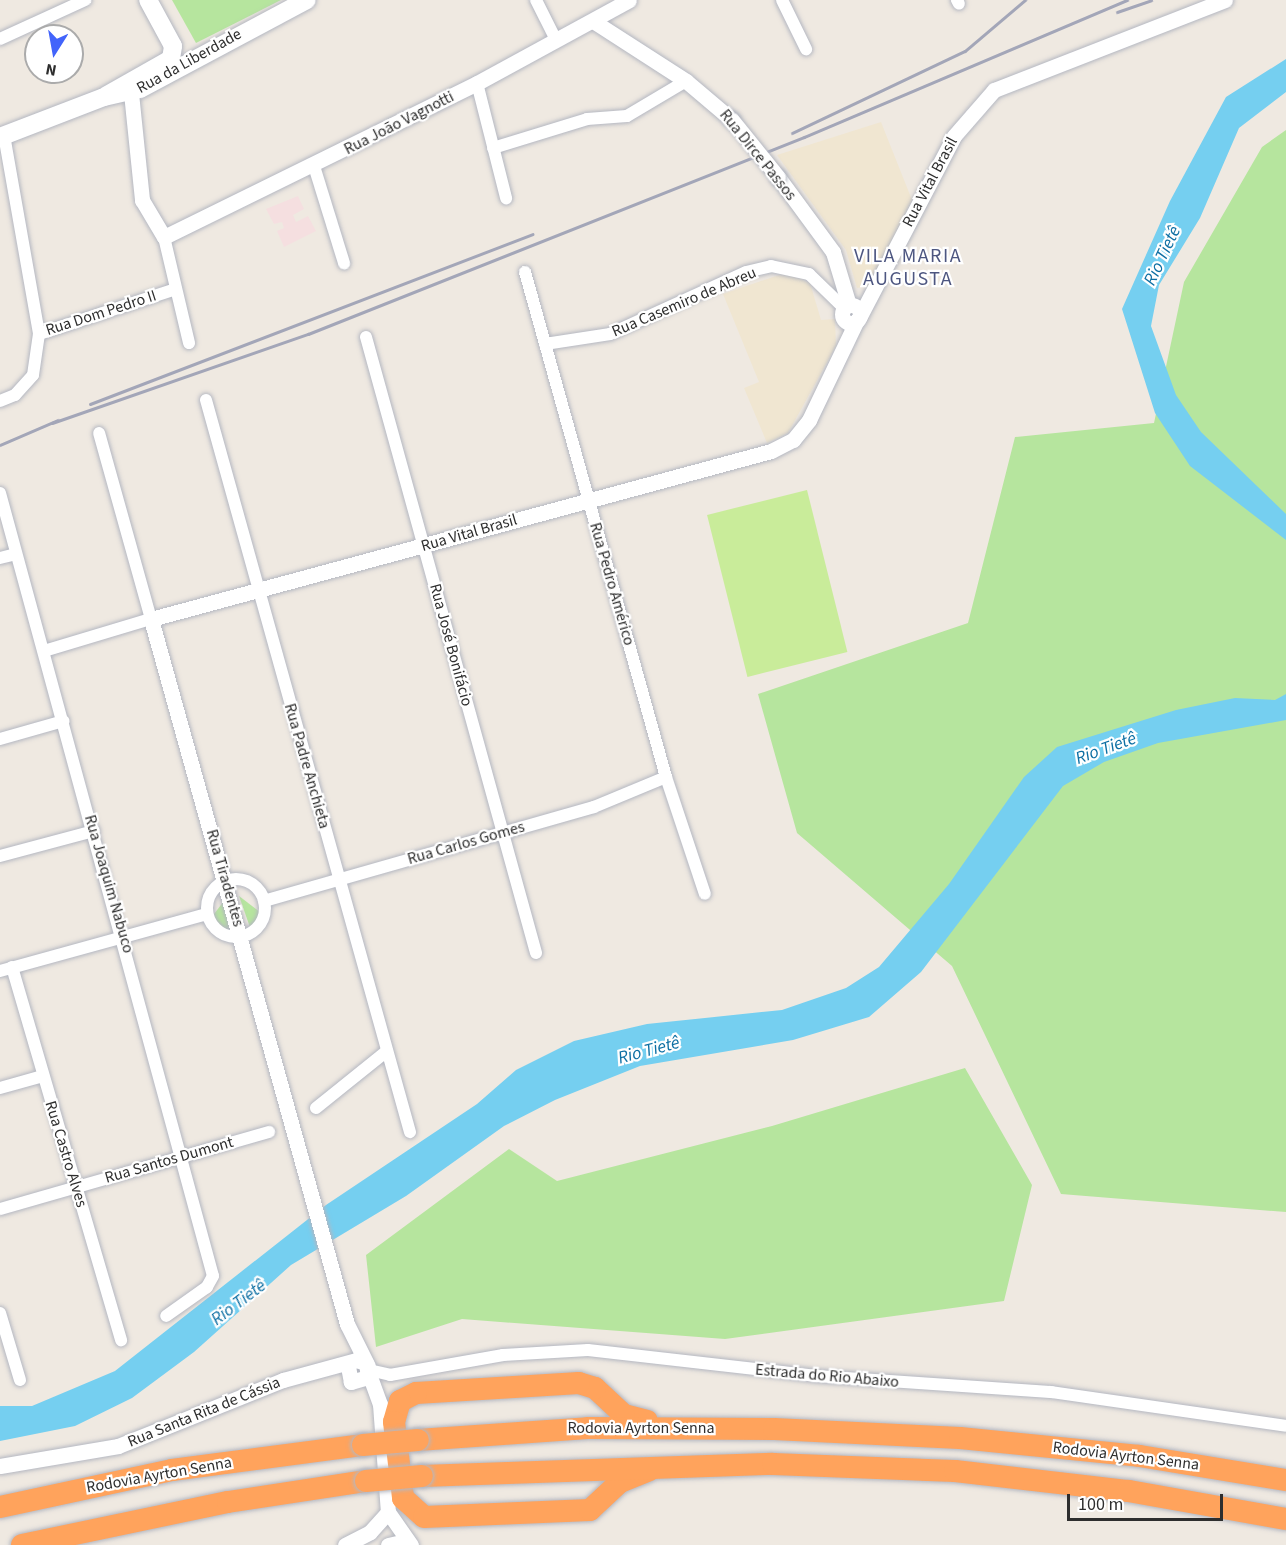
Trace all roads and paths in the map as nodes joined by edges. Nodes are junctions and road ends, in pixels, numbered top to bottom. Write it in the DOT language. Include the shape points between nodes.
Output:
graph roads {
  1 [pos="85,0"];
  2 [pos="148,0"];
  3 [pos="307,0"];
  4 [pos="536,0"];
  5 [pos="629,0"];
  6 [pos="782,0"];
  7 [pos="1225,0"];
  8 [pos="593,21"];
  9 [pos="555,38"];
  10 [pos="0,39"];
  11 [pos="173,46"];
  12 [pos="208,48"];
  13 [pos="806,49"];
  14 [pos="159,66"];
  15 [pos="686,81"];
  16 [pos="477,83"];
  17 [pos="130,93"];
  18 [pos="104,97"];
  19 [pos="2,136"];
  20 [pos="493,148"];
  21 [pos="315,166"];
  22 [pos="506,198"];
  23 [pos="164,237"];
  24 [pos="344,263"];
  25 [pos="525,272"];
  26 [pos="176,289"];
  27 [pos="851,312"];
  28 [pos="39,334"];
  29 [pos="366,337"];
  30 [pos="189,343"];
  31 [pos="545,344"];
  32 [pos="206,400"];
  33 [pos="0,401"];
  34 [pos="99,433"];
  35 [pos="0,493"];
  36 [pos="589,499"];
  37 [pos="423,547"];
  38 [pos="16,554"];
  39 [pos="0,558"];
  40 [pos="257,591"];
  41 [pos="151,619"];
  42 [pos="44,651"];
  43 [pos="63,721"];
  44 [pos="0,739"];
  45 [pos="666,777"];
  46 [pos="94,831"];
  47 [pos="502,833"];
  48 [pos="0,856"];
  49 [pos="339,878"];
  50 [pos="226,881"];
  51 [pos="705,894"];
  52 [pos="264,901"];
  53 [pos="207,914"];
  54 [pos="241,937"];
  55 [pos="124,938"];
  56 [pos="537,953"];
  57 [pos="6,969"];
  58 [pos="387,1051"];
  59 [pos="43,1076"];
  60 [pos="0,1088"];
  61 [pos="316,1108"];
  62 [pos="269,1132"];
  63 [pos="410,1132"];
  64 [pos="184,1156"];
  65 [pos="76,1186"];
  66 [pos="0,1209"];
  67 [pos="0,1313"];
  68 [pos="166,1316"];
  69 [pos="347,1324"];
  70 [pos="120,1340"];
  71 [pos="349,1364"];
  72 [pos="369,1370"];
  73 [pos="302,1376"];
  74 [pos="20,1380"];
  75 [pos="353,1383"];
  76 [pos="603,1397"];
  77 [pos="379,1421"];
  78 [pos="1286,1426"];
  79 [pos="702,1427"];
  80 [pos="561,1429"];
  81 [pos="667,1465"];
  82 [pos="0,1466"];
  83 [pos="568,1467"];
  84 [pos="1286,1480"];
  85 [pos="602,1501"];
  86 [pos="0,1507"];
  87 [pos="388,1512"];
  88 [pos="1286,1519"];
  89 [pos="408,1543"];
  90 [pos="22,1545"];
  91 [pos="345,1545"];
  92 [pos="388,1545"];
  1 -- 10 [label="street"];
  2 -- 11 [label="main road"];
  3 -- 12 [label="main road, Rua da Liberdade"];
  4 -- 9 [label="street"];
  5 -- 8 [label="street, Rua João Vagnotti"];
  6 -- 13 [label="street"];
  7 -- 27 [label="street, Rua Vital Brasil" via="1024,75 994,90 972,110 874,289"];
  8 -- 9 [label="street, Rua João Vagnotti"];
  8 -- 15 [label="street, Rua Dirce Passos"];
  9 -- 16 [label="street, Rua João Vagnotti"];
  11 -- 12 [label="main road" via="189,52"];
  11 -- 14 [label="main road" via="171,59"];
  12 -- 17 [label="main road, Rua da Liberdade"];
  14 -- 17 [label="main road"];
  14 -- 18 [label="main road"];
  15 -- 20 [label="street" via="627,116 587,119"];
  15 -- 27 [label="street, Rua Dirce Passos, bridge" via="732,120 833,252"];
  16 -- 20 [label="street"];
  16 -- 21 [label="street, Rua João Vagnotti"];
  17 -- 18 [label="main road, Rua da Liberdade"];
  17 -- 23 [label="street" via="142,200"];
  18 -- 19 [label="main road, Rua da Liberdade"];
  19 -- 28 [label="street"];
  20 -- 22 [label="street"];
  21 -- 23 [label="street, Rua João Vagnotti"];
  21 -- 24 [label="street"];
  23 -- 26 [label="street"];
  25 -- 31 [label="street, Rua Pedro Américo"];
  26 -- 28 [label="street, Rua Dom Pedro II"];
  26 -- 30 [label="street"];
  27 -- 31 [label="street, Rua Casemiro de Abreu" via="809,274 771,266 746,272 610,334"];
  27 -- 36 [label="street, Rua Vital Brasil" via="843,351 793,440"];
  28 -- 33 [label="street, Rua Dom Pedro II" via="33,375 15,395"];
  29 -- 37 [label="street, Rua José Bonifácio"];
  31 -- 36 [label="street, Rua Pedro Américo"];
  32 -- 40 [label="street, Rua Padre Anchieta"];
  34 -- 41 [label="street, Rua Tiradentes"];
  35 -- 38 [label="street, Rua Joaquim Nabuco"];
  36 -- 37 [label="street, Rua Vital Brasil"];
  36 -- 45 [label="street, Rua Pedro Américo"];
  37 -- 40 [label="street, Rua Vital Brasil"];
  37 -- 47 [label="street, Rua José Bonifácio"];
  38 -- 39 [label="street"];
  38 -- 42 [label="street, Rua Joaquim Nabuco"];
  40 -- 41 [label="street, Rua Vital Brasil"];
  40 -- 49 [label="street, Rua Padre Anchieta"];
  41 -- 42 [label="street, Rua Vital Brasil"];
  41 -- 50 [label="street, Rua Tiradentes"];
  42 -- 43 [label="street, Rua Joaquim Nabuco"];
  43 -- 44 [label="street"];
  43 -- 46 [label="street, Rua Joaquim Nabuco"];
  45 -- 47 [label="street, Rua Carlos Gomes" via="606,803"];
  45 -- 51 [label="street, Rua Pedro Américo"];
  46 -- 48 [label="street"];
  46 -- 55 [label="street, Rua Joaquim Nabuco"];
  47 -- 49 [label="street, Rua Carlos Gomes"];
  47 -- 56 [label="street, Rua José Bonifácio"];
  49 -- 52 [label="street, Rua Carlos Gomes"];
  49 -- 58 [label="street, Rua Padre Anchieta"];
  50 -- 52 [label="street" via="247,882"];
  50 -- 53 [label="street" via="210,897"];
  50 -- 54 [label="street, Rua Tiradentes"];
  52 -- 54 [label="street" via="260,926"];
  53 -- 54 [label="street" via="218,931"];
  53 -- 55 [label="street"];
  54 -- 69 [label="street, Rua Tiradentes"];
  55 -- 57 [label="street"];
  55 -- 64 [label="street, Rua Joaquim Nabuco"];
  57 -- 59 [label="street, Rua Castro Alves"];
  58 -- 61 [label="street"];
  58 -- 63 [label="street, Rua Padre Anchieta"];
  59 -- 60 [label="street"];
  59 -- 65 [label="street, Rua Castro Alves"];
  62 -- 64 [label="street, Rua Santos Dumont"];
  64 -- 65 [label="street, Rua Santos Dumont"];
  64 -- 68 [label="street, Rua Joaquim Nabuco" via="213,1276 207,1287"];
  65 -- 66 [label="street, Rua Santos Dumont"];
  65 -- 70 [label="street, Rua Castro Alves"];
  67 -- 74 [label="street"];
  69 -- 71 [label="street, Rua Tiradentes"];
  69 -- 72 [label="street, Rua Tiradentes"];
  71 -- 72 [label="street" via="360,1360"];
  71 -- 73 [label="street, Rua Santa Rita de Cássia"];
  71 -- 75 [label="street, Rua Tiradentes"];
  72 -- 75 [label="street"];
  72 -- 77 [label="street, Rua Tiradentes" via="377,1392"];
  72 -- 78 [label="street, Estrada do Rio Abaixo" via="390,1375 503,1354 588,1350 815,1376 1051,1392"];
  73 -- 75 [label="street, Rua Santa Rita de Cássia"];
  73 -- 82 [label="street, Rua Santa Rita de Cássia" via="118,1446"];
  75 -- 77 [label="street"];
  76 -- 79 [label="highway" via="638,1420"];
  76 -- 80 [label="highway" via="598,1414"];
  76 -- 85 [label="highway" via="579,1383 416,1393 400,1401 394,1422 403,1498 414,1513 440,1517 584,1511"];
  77 -- 87 [label="street, Rua Tiradentes"];
  79 -- 80 [label="highway, Rodovia Ayrton Senna"];
  79 -- 84 [label="highway, Rodovia Ayrton Senna" via="960,1438 1139,1456"];
  80 -- 86 [label="highway, Rodovia Ayrton Senna, bridge" via="363,1445 172,1470"];
  81 -- 83 [label="highway"];
  81 -- 85 [label="highway" via="628,1477"];
  81 -- 88 [label="highway" via="955,1471 1130,1491"];
  83 -- 85 [label="highway" via="598,1480"];
  83 -- 90 [label="highway, bridge" via="366,1481 228,1502"];
  87 -- 89 [label="street"];
  87 -- 91 [label="street" via="370,1532"];
  89 -- 92 [label="street"];
}
